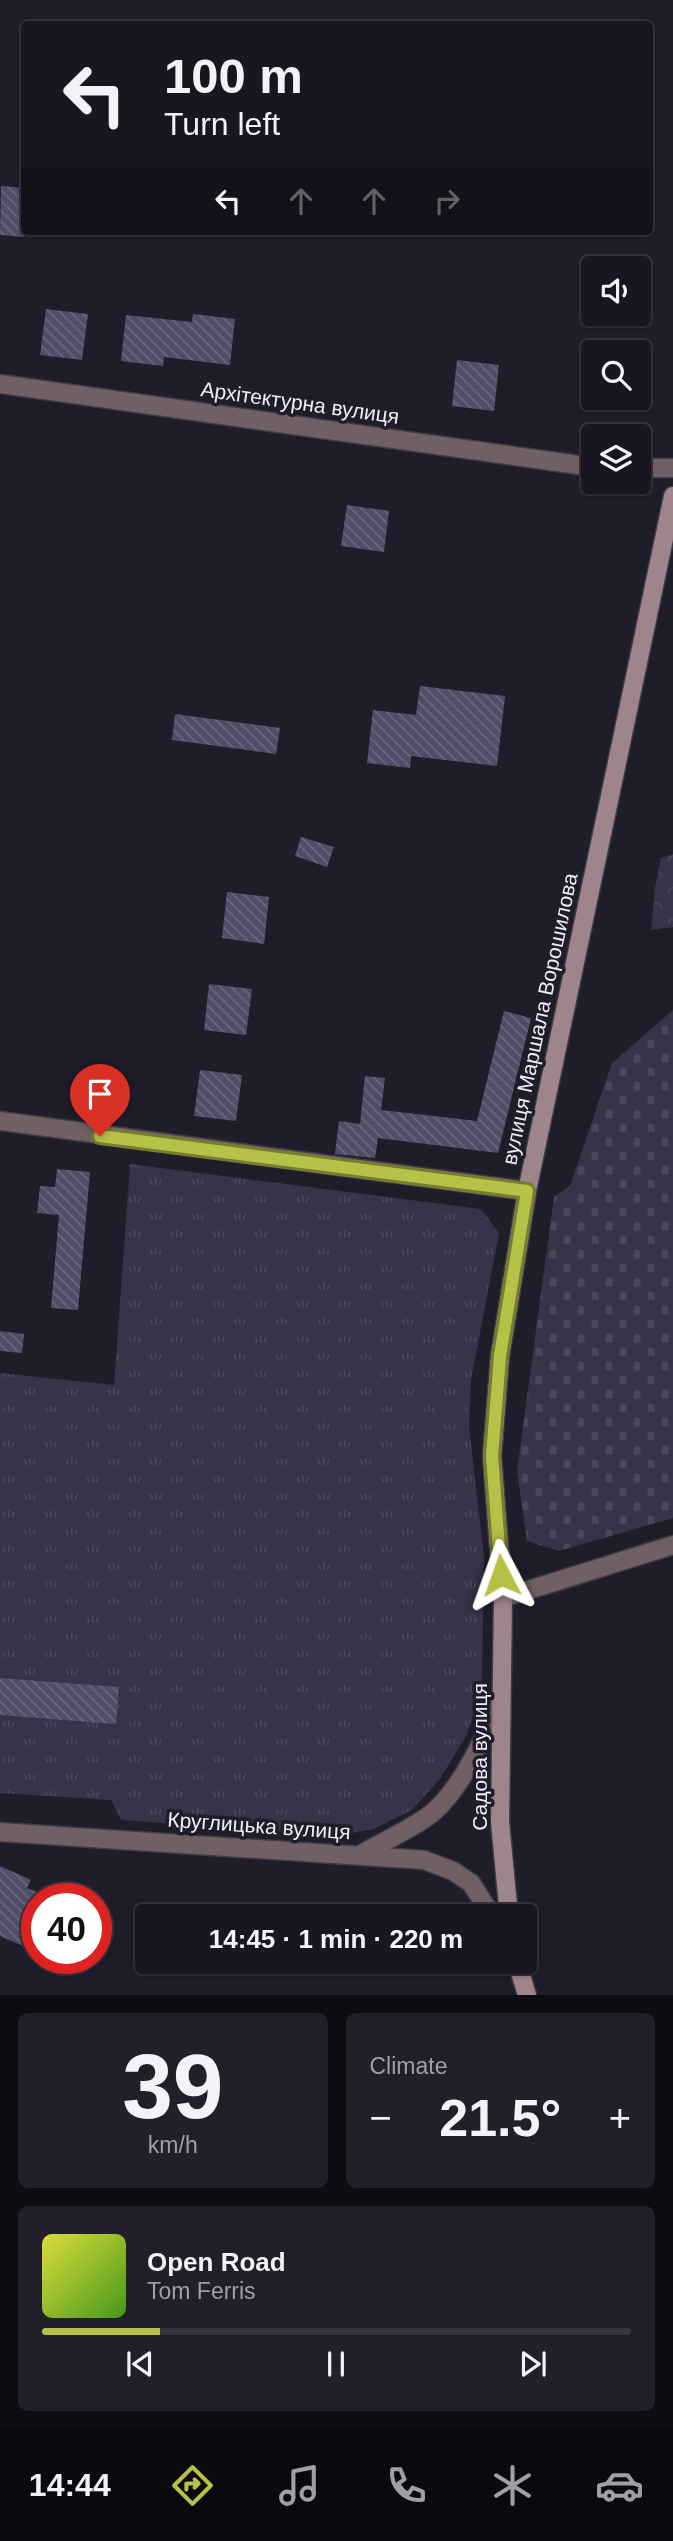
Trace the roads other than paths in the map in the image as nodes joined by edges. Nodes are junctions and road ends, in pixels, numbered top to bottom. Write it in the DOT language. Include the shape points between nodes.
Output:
graph roads {
  1 [pos="0,384"];
  2 [pos="581,465"];
  3 [pos="651,468"];
  4 [pos="673,468"];
  5 [pos="673,496"];
  6 [pos="0,1121"];
  7 [pos="527,1191"];
  8 [pos="673,1545"];
  9 [pos="503,1598"];
  10 [pos="503,1695"];
  11 [pos="0,1832"];
  12 [pos="360,1855"];
  13 [pos="484,1904"];
  14 [pos="508,1904"];
  15 [pos="520,1974"];
  16 [pos="527,1995"];
  1 -- 2 [label="street, Архітектурна вулиця"];
  3 -- 4 [label="street"];
  5 -- 7 [label="street, вулиця Маршала Ворошилова"];
  6 -- 7 [label="street"];
  7 -- 9 [label="street, вулиця Маршала Ворошилова" via="500,1356 492,1456"];
  8 -- 9 [label="street"];
  9 -- 10 [label="street, Садова вулиця"];
  10 -- 12 [label="street" via="458,1783 432,1813"];
  10 -- 14 [label="street, Садова вулиця" via="500,1822"];
  11 -- 12 [label="street, Круглицька вулиця"];
  12 -- 13 [label="street, Круглицька вулиця" via="424,1860 453,1871 471,1883"];
  15 -- 16 [label="street"];
}
